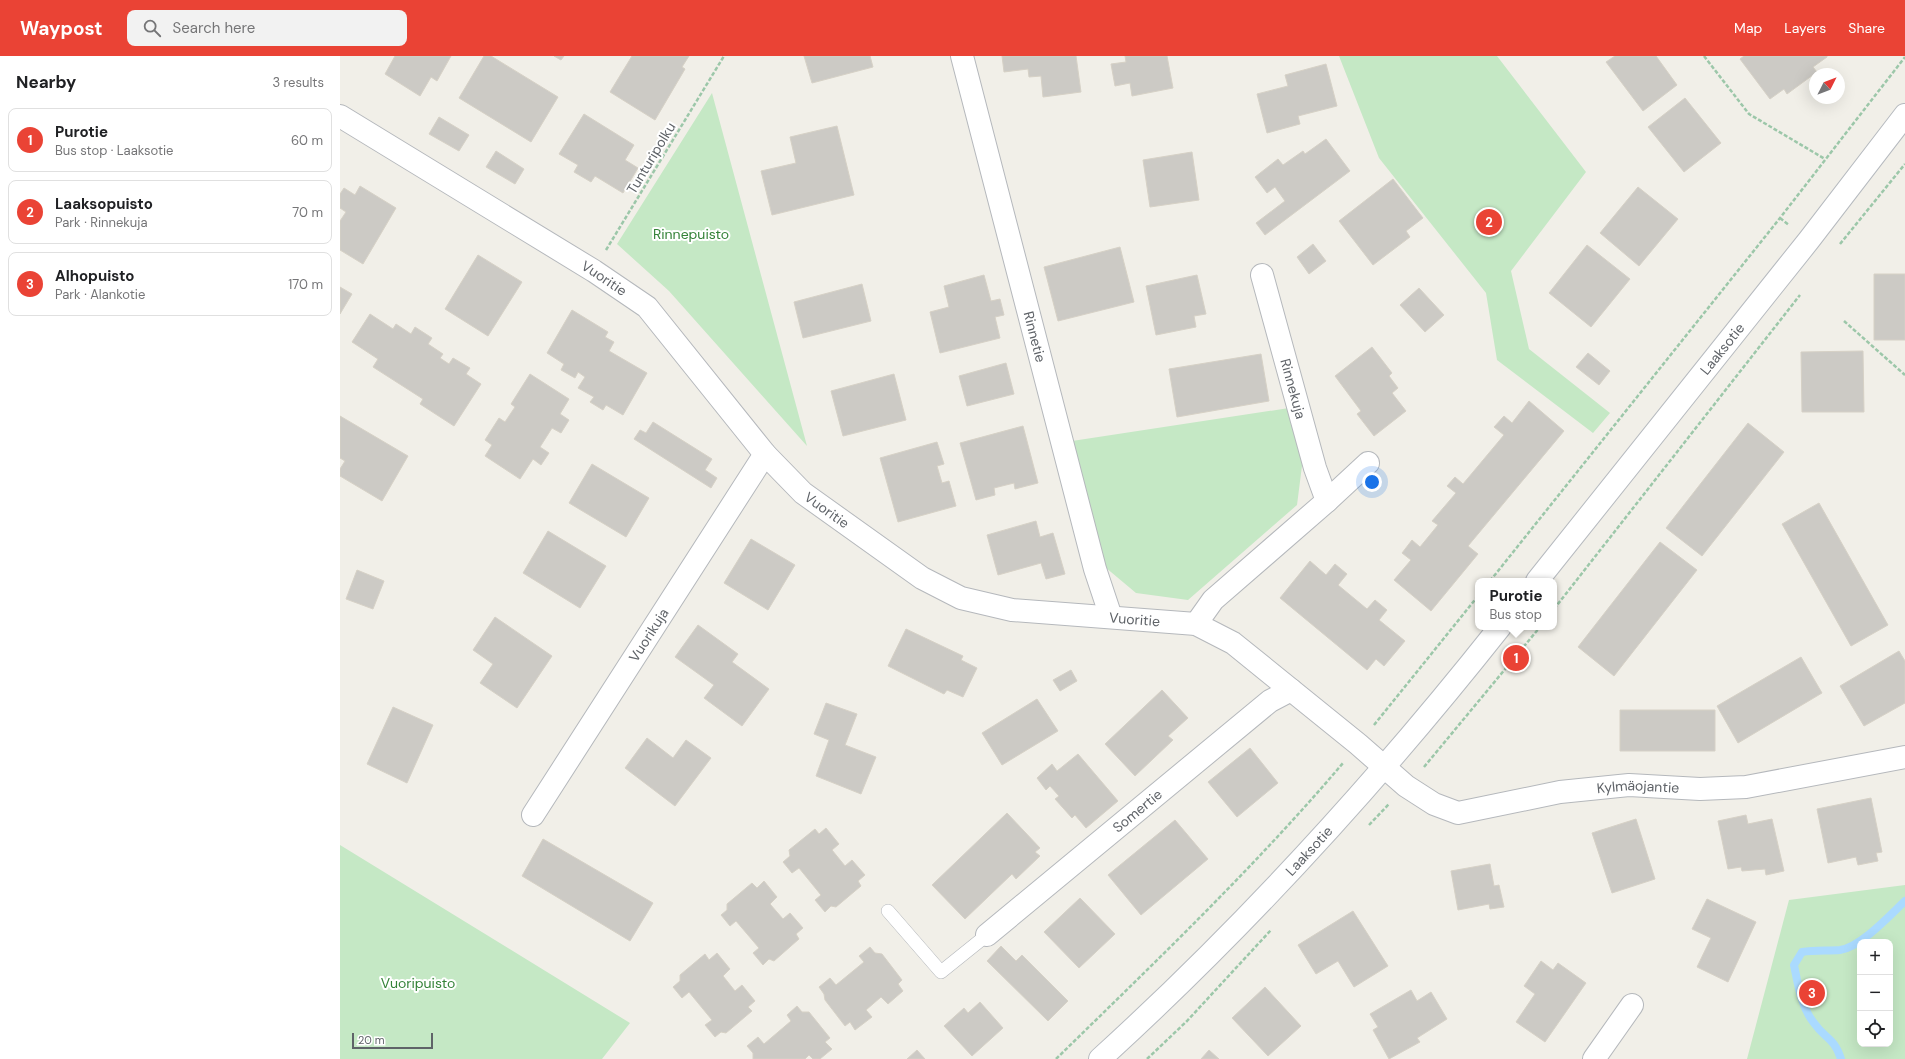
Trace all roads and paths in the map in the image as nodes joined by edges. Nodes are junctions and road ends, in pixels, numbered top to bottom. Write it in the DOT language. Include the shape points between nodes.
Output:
graph roads {
  1 [pos="724,56"];
  2 [pos="962,56"];
  3 [pos="1704,56"];
  4 [pos="1905,57"];
  5 [pos="1905,115"];
  6 [pos="340,116"];
  7 [pos="1825,159"];
  8 [pos="1905,164"];
  9 [pos="1835,250"];
  10 [pos="594,271"];
  11 [pos="1262,275"];
  12 [pos="1801,293"];
  13 [pos="1844,321"];
  14 [pos="1905,375"];
  15 [pos="765,454"];
  16 [pos="1368,463"];
  17 [pos="1327,501"];
  18 [pos="1492,578"];
  19 [pos="1539,578"];
  20 [pos="1475,600"];
  21 [pos="1557,605"];
  22 [pos="1111,617"];
  23 [pos="1196,624"];
  24 [pos="1498,630"];
  25 [pos="1291,690"];
  26 [pos="1358,744"];
  27 [pos="1905,757"];
  28 [pos="1384,767"];
  29 [pos="533,815"];
  30 [pos="888,911"];
  31 [pos="987,934"];
  32 [pos="1632,1005"];
  33 [pos="1056,1059"];
  34 [pos="1100,1059"];
  35 [pos="1594,1059"];
  1 -- 10 [label="path, Tunturipolku"];
  2 -- 22 [label="street, Rinnetie" via="1095,569"];
  3 -- 7 [label="path" via="1749,114"];
  4 -- 7 [label="path"];
  5 -- 19 [label="street, Laaksotie" via="1809,240"];
  6 -- 10 [label="street, Vuoritie"];
  7 -- 18 [label="path"];
  8 -- 9 [label="path"];
  10 -- 15 [label="street, Vuoritie" via="647,307"];
  11 -- 17 [label="street, Rinnekuja"];
  12 -- 21 [label="path"];
  13 -- 14 [label="path"];
  15 -- 22 [label="street, Vuoritie" via="803,493 922,578 961,598 1012,610"];
  15 -- 29 [label="street, Vuorikuja"];
  16 -- 17 [label="street"];
  17 -- 23 [label="street" via="1213,600"];
  20 -- 26 [label="path"];
  22 -- 23 [label="street, Vuoritie"];
  23 -- 25 [label="street, Vuoritie" via="1233,643"];
  24 -- 28 [label="street, Laaksotie"];
  25 -- 26 [label="street, Vuoritie"];
  25 -- 31 [label="street, Somertie" via="1270,701"];
  26 -- 28 [label="street, Vuoritie"];
  26 -- 33 [label="path" via="1319,790 1179,939"];
  27 -- 28 [label="street, Kylmäojantie" via="1746,788 1700,789 1629,785 1560,792 1458,813 1419,795"];
  28 -- 34 [label="street, Laaksotie" via="1345,813 1173,991"];
  30 -- 31 [label="lane" via="941,972"];
  32 -- 35 [label="street"];
}
